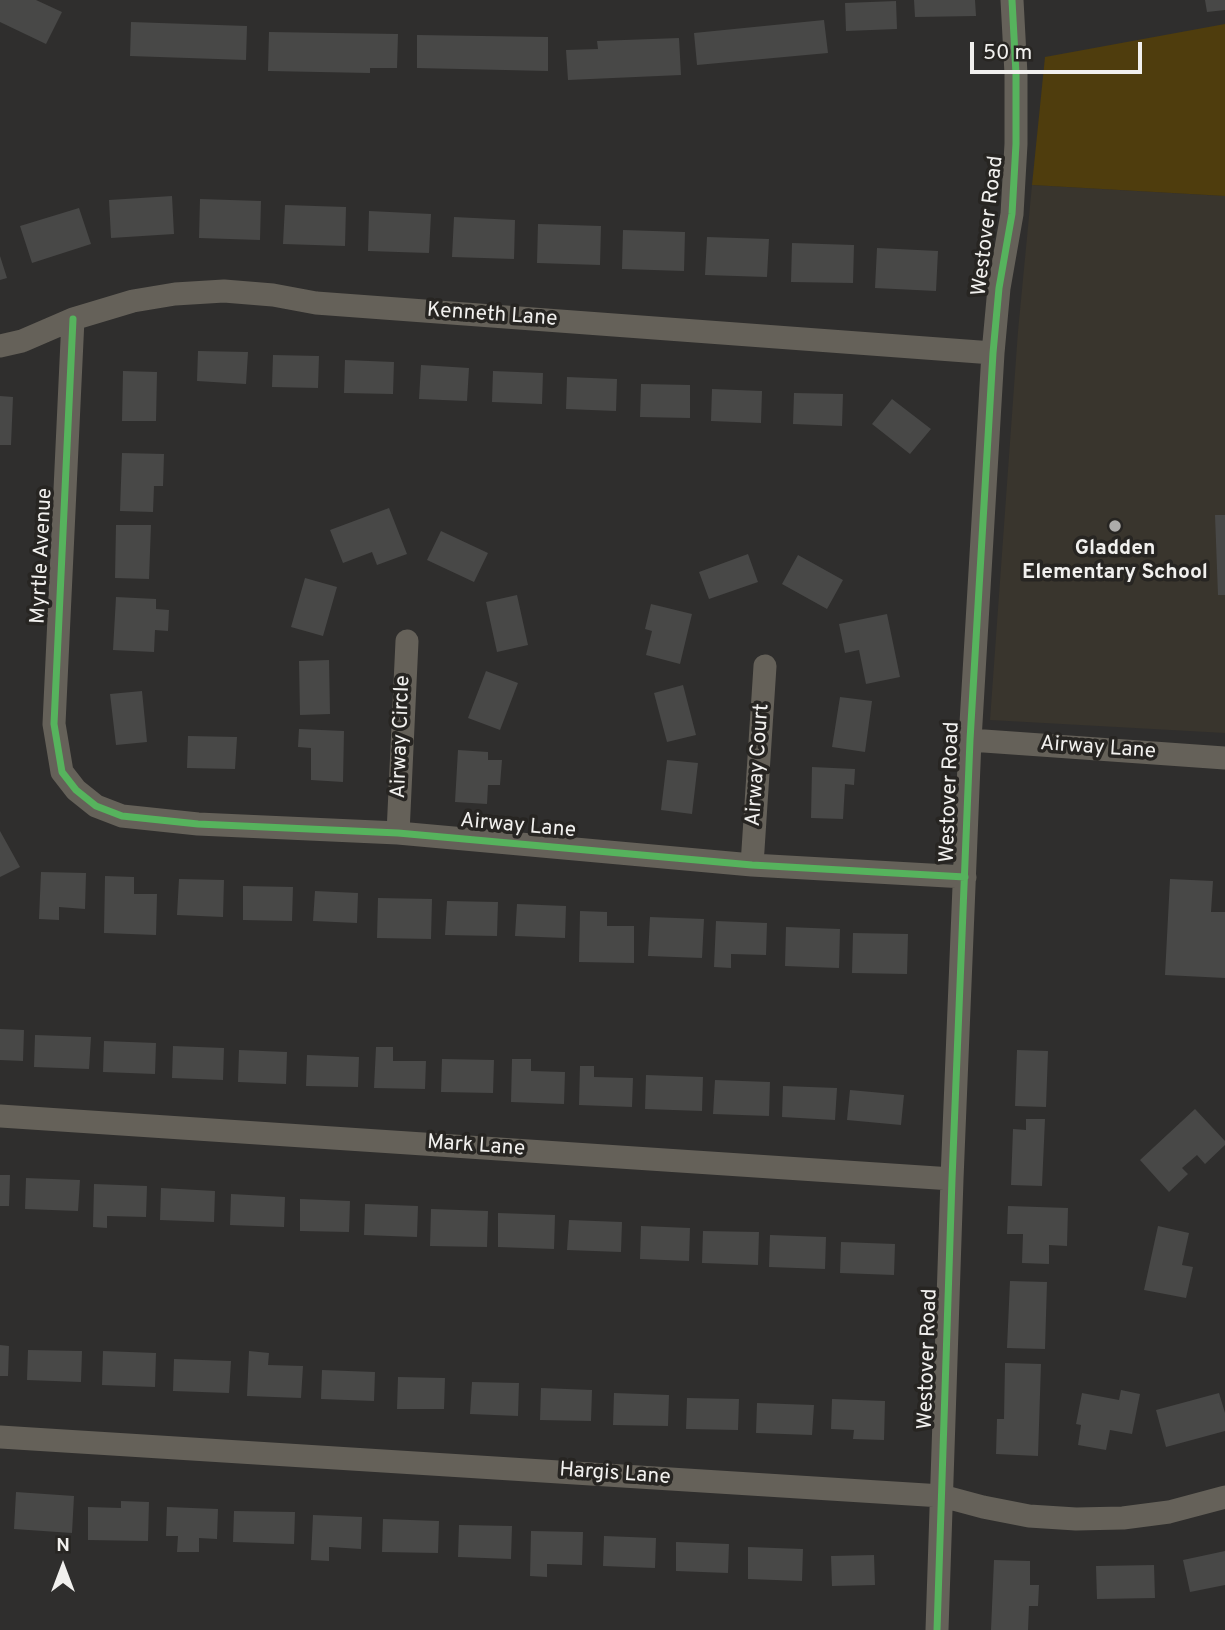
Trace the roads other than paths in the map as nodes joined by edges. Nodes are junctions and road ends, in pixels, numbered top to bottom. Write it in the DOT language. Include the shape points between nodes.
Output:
graph roads {
  1 [pos="1012,0"];
  2 [pos="73,319"];
  3 [pos="0,346"];
  4 [pos="993,353"];
  5 [pos="407,641"];
  6 [pos="765,666"];
  7 [pos="970,740"];
  8 [pos="1225,758"];
  9 [pos="76,790"];
  10 [pos="398,834"];
  11 [pos="752,865"];
  12 [pos="965,877"];
  13 [pos="0,1116"];
  14 [pos="952,1179"];
  15 [pos="0,1437"];
  16 [pos="942,1496"];
  17 [pos="1225,1497"];
  18 [pos="937,1630"];
  1 -- 4 [label="street, Westover Road" via="1016,74 1012,214"];
  2 -- 3 [label="street, Kenneth Lane"];
  2 -- 4 [label="street, Kenneth Lane" via="134,301 224,291 316,303"];
  2 -- 9 [label="street, Myrtle Avenue" via="54,724 62,772"];
  4 -- 7 [label="street, Westover Road"];
  5 -- 10 [label="street, Airway Circle"];
  6 -- 11 [label="street, Airway Court"];
  7 -- 8 [label="street, Airway Lane"];
  7 -- 12 [label="street, Westover Road"];
  9 -- 10 [label="street, Airway Lane" via="96,806 122,816"];
  10 -- 11 [label="street, Airway Lane"];
  11 -- 12 [label="street, Airway Lane"];
  12 -- 14 [label="street, Westover Road"];
  13 -- 14 [label="street, Mark Lane"];
  14 -- 16 [label="street, Westover Road"];
  15 -- 16 [label="street, Hargis Lane"];
  16 -- 17 [label="street, Hargis Lane" via="1029,1516 1076,1519 1157,1513"];
  16 -- 18 [label="street, Westover Road"];
}
